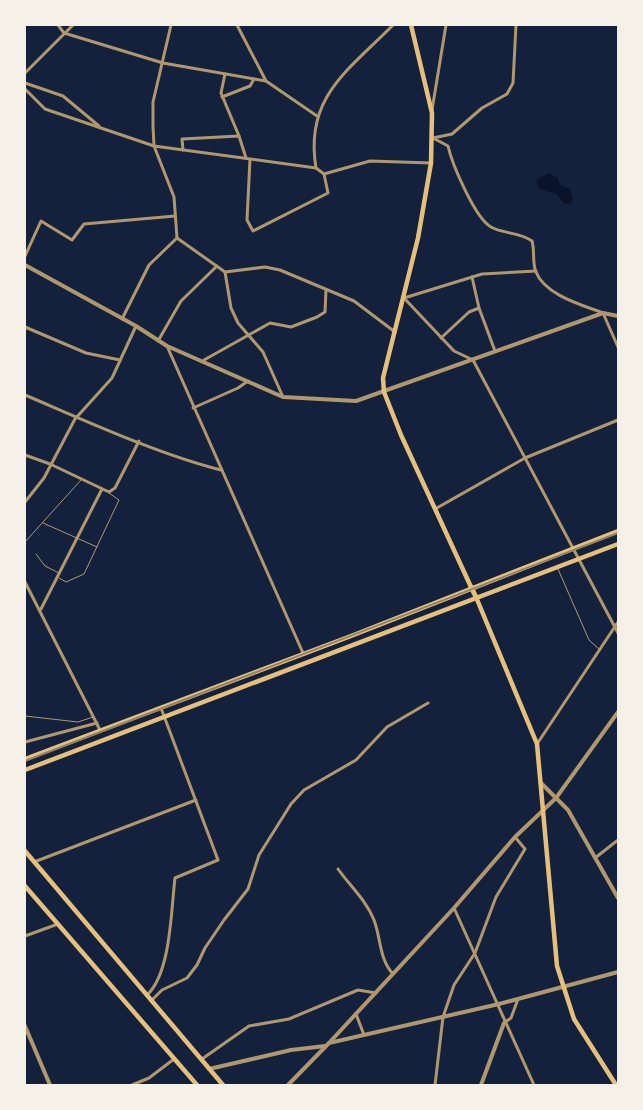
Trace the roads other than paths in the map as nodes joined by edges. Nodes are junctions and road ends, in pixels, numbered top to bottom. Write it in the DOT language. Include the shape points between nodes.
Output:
graph roads {
  1 [pos="58,25"];
  2 [pos="73,25"];
  3 [pos="171,25"];
  4 [pos="236,25"];
  5 [pos="393,25"];
  6 [pos="411,25"];
  7 [pos="446,25"];
  8 [pos="516,25"];
  9 [pos="64,33"];
  10 [pos="164,63"];
  11 [pos="25,73"];
  12 [pos="225,74"];
  13 [pos="254,79"];
  14 [pos="266,81"];
  15 [pos="25,83"];
  16 [pos="25,89"];
  17 [pos="222,97"];
  18 [pos="432,114"];
  19 [pos="317,116"];
  20 [pos="101,128"];
  21 [pos="239,136"];
  22 [pos="433,138"];
  23 [pos="154,146"];
  24 [pos="182,150"];
  25 [pos="248,158"];
  26 [pos="431,163"];
  27 [pos="316,168"];
  28 [pos="324,174"];
  29 [pos="175,216"];
  30 [pos="177,238"];
  31 [pos="25,256"];
  32 [pos="25,265"];
  33 [pos="217,266"];
  34 [pos="536,271"];
  35 [pos="225,272"];
  36 [pos="472,277"];
  37 [pos="326,290"];
  38 [pos="404,298"];
  39 [pos="479,308"];
  40 [pos="603,313"];
  41 [pos="618,316"];
  42 [pos="122,318"];
  43 [pos="25,326"];
  44 [pos="136,326"];
  45 [pos="396,332"];
  46 [pos="249,336"];
  47 [pos="441,338"];
  48 [pos="158,341"];
  49 [pos="167,346"];
  50 [pos="618,347"];
  51 [pos="495,352"];
  52 [pos="120,360"];
  53 [pos="204,360"];
  54 [pos="473,360"];
  55 [pos="249,381"];
  56 [pos="384,392"];
  57 [pos="25,395"];
  58 [pos="283,397"];
  59 [pos="193,408"];
  60 [pos="77,417"];
  61 [pos="618,420"];
  62 [pos="139,441"];
  63 [pos="25,455"];
  64 [pos="525,458"];
  65 [pos="50,464"];
  66 [pos="222,470"];
  67 [pos="81,479"];
  68 [pos="102,489"];
  69 [pos="109,492"];
  70 [pos="25,502"];
  71 [pos="435,509"];
  72 [pos="43,523"];
  73 [pos="618,531"];
  74 [pos="77,538"];
  75 [pos="25,542"];
  76 [pos="618,544"];
  77 [pos="97,547"];
  78 [pos="572,549"];
  79 [pos="36,554"];
  80 [pos="578,560"];
  81 [pos="557,568"];
  82 [pos="60,573"];
  83 [pos="57,578"];
  84 [pos="25,582"];
  85 [pos="471,587"];
  86 [pos="476,597"];
  87 [pos="40,609"];
  88 [pos="618,622"];
  89 [pos="615,627"];
  90 [pos="618,633"];
  91 [pos="600,650"];
  92 [pos="303,653"];
  93 [pos="428,703"];
  94 [pos="161,708"];
  95 [pos="618,712"];
  96 [pos="25,716"];
  97 [pos="94,717"];
  98 [pos="165,717"];
  99 [pos="97,723"];
  100 [pos="100,730"];
  101 [pos="25,742"];
  102 [pos="537,744"];
  103 [pos="25,759"];
  104 [pos="25,770"];
  105 [pos="541,783"];
  106 [pos="556,798"];
  107 [pos="196,800"];
  108 [pos="543,809"];
  109 [pos="515,837"];
  110 [pos="618,840"];
  111 [pos="25,851"];
  112 [pos="595,858"];
  113 [pos="34,862"];
  114 [pos="338,869"];
  115 [pos="25,886"];
  116 [pos="618,898"];
  117 [pos="454,908"];
  118 [pos="58,924"];
  119 [pos="25,936"];
  120 [pos="475,953"];
  121 [pos="618,972"];
  122 [pos="394,975"];
  123 [pos="563,988"];
  124 [pos="376,993"];
  125 [pos="146,996"];
  126 [pos="518,997"];
  127 [pos="151,1001"];
  128 [pos="499,1004"];
  129 [pos="356,1014"];
  130 [pos="443,1017"];
  131 [pos="504,1023"];
  132 [pos="25,1026"];
  133 [pos="364,1035"];
  134 [pos="327,1044"];
  135 [pos="174,1059"];
  136 [pos="202,1059"];
  137 [pos="210,1069"];
  138 [pos="532,1084"];
  139 [pos="50,1085"];
  140 [pos="132,1085"];
  141 [pos="196,1085"];
  142 [pos="223,1085"];
  143 [pos="288,1085"];
  144 [pos="435,1085"];
  145 [pos="481,1085"];
  146 [pos="616,1085"];
  1 -- 9 [label="street"];
  2 -- 9 [label="street"];
  3 -- 10 [label="street"];
  4 -- 14 [label="street"];
  5 -- 19 [label="street" via="328,91"];
  6 -- 18 [label="main road"];
  7 -- 18 [label="street"];
  8 -- 22 [label="street" via="514,83 507,94 482,108 452,134"];
  9 -- 10 [label="street"];
  9 -- 11 [label="street"];
  10 -- 12 [label="street"];
  10 -- 23 [label="street" via="153,102"];
  12 -- 13 [label="street"];
  12 -- 17 [label="street"];
  13 -- 14 [label="street"];
  13 -- 17 [label="street" via="250,86"];
  14 -- 19 [label="street"];
  15 -- 20 [label="street" via="63,96"];
  16 -- 20 [label="street" via="45,110"];
  17 -- 21 [label="street"];
  18 -- 22 [label="main road"];
  19 -- 27 [label="street" via="313,151"];
  20 -- 23 [label="street"];
  21 -- 24 [label="street" via="182,139"];
  21 -- 25 [label="street"];
  22 -- 26 [label="main road"];
  22 -- 34 [label="street" via="448,146 478,213 491,227 532,241"];
  23 -- 24 [label="street"];
  23 -- 29 [label="street" via="174,198"];
  24 -- 25 [label="street"];
  25 -- 27 [label="street"];
  25 -- 28 [label="street" via="247,220 253,231 328,193"];
  26 -- 28 [label="street" via="370,160"];
  26 -- 38 [label="main road"];
  27 -- 28 [label="street"];
  29 -- 30 [label="street"];
  29 -- 31 [label="street" via="84,224 72,240 41,221"];
  30 -- 33 [label="street"];
  30 -- 42 [label="street" via="149,265"];
  32 -- 42 [label="street"];
  33 -- 35 [label="street"];
  33 -- 48 [label="street" via="181,301"];
  34 -- 36 [label="street"];
  34 -- 40 [label="street" via="551,289"];
  35 -- 37 [label="street" via="265,267"];
  35 -- 46 [label="street" via="231,308"];
  36 -- 38 [label="street"];
  36 -- 39 [label="street"];
  37 -- 45 [label="street" via="354,301"];
  37 -- 46 [label="street" via="325,312 317,317 290,327 270,323"];
  38 -- 45 [label="main road"];
  38 -- 47 [label="street"];
  39 -- 47 [label="street" via="469,312"];
  39 -- 51 [label="street"];
  40 -- 41 [label="street"];
  40 -- 50 [label="street"];
  40 -- 51 [label="street"];
  42 -- 44 [label="street"];
  43 -- 52 [label="street" via="86,353"];
  44 -- 48 [label="street"];
  44 -- 52 [label="street"];
  45 -- 56 [label="main road" via="382,378"];
  46 -- 53 [label="street"];
  46 -- 58 [label="street" via="264,352"];
  47 -- 54 [label="street" via="454,352"];
  48 -- 49 [label="street"];
  49 -- 53 [label="street"];
  49 -- 59 [label="street"];
  51 -- 54 [label="street"];
  52 -- 60 [label="street" via="112,378"];
  53 -- 55 [label="street"];
  54 -- 56 [label="street"];
  54 -- 64 [label="street"];
  55 -- 58 [label="street"];
  55 -- 59 [label="street"];
  56 -- 58 [label="street" via="356,401"];
  56 -- 71 [label="main road"];
  57 -- 60 [label="street"];
  59 -- 66 [label="street"];
  60 -- 62 [label="street"];
  60 -- 65 [label="street"];
  61 -- 64 [label="street"];
  62 -- 66 [label="street"];
  62 -- 69 [label="street" via="115,488"];
  63 -- 65 [label="street"];
  64 -- 71 [label="street"];
  64 -- 78 [label="street"];
  65 -- 67 [label="street"];
  65 -- 70 [label="street" via="44,478"];
  66 -- 92 [label="street"];
  67 -- 68 [label="street"];
  67 -- 72 [label="lane"];
  68 -- 69 [label="street"];
  68 -- 74 [label="street"];
  69 -- 77 [label="lane" via="119,500"];
  71 -- 85 [label="main road"];
  72 -- 74 [label="lane"];
  72 -- 75 [label="lane"];
  73 -- 78 [label="main road"];
  74 -- 77 [label="lane"];
  74 -- 82 [label="street"];
  76 -- 80 [label="main road"];
  77 -- 83 [label="lane" via="84,574 66,582"];
  78 -- 80 [label="street"];
  78 -- 85 [label="main road"];
  79 -- 82 [label="lane" via="46,566"];
  80 -- 81 [label="main road"];
  80 -- 89 [label="street"];
  81 -- 86 [label="main road"];
  81 -- 91 [label="lane" via="589,640"];
  82 -- 83 [label="street"];
  83 -- 87 [label="street"];
  84 -- 87 [label="street"];
  85 -- 86 [label="main road"];
  85 -- 92 [label="main road"];
  86 -- 98 [label="main road"];
  86 -- 102 [label="main road"];
  87 -- 97 [label="street"];
  88 -- 89 [label="street"];
  89 -- 90 [label="street"];
  89 -- 91 [label="street"];
  91 -- 102 [label="street"];
  92 -- 94 [label="main road"];
  93 -- 127 [label="street" via="388,727 356,760 304,790 272,831 259,855 248,889 205,948 197,965 187,978 162,990"];
  94 -- 98 [label="street"];
  94 -- 100 [label="main road"];
  95 -- 106 [label="street"];
  96 -- 97 [label="lane" via="78,722"];
  97 -- 99 [label="street"];
  98 -- 104 [label="main road"];
  98 -- 107 [label="street"];
  99 -- 100 [label="street"];
  99 -- 101 [label="street"];
  100 -- 103 [label="main road"];
  102 -- 105 [label="main road"];
  105 -- 106 [label="street"];
  105 -- 108 [label="main road"];
  106 -- 108 [label="street"];
  106 -- 112 [label="street" via="568,810"];
  107 -- 113 [label="street"];
  107 -- 125 [label="street" via="218,860 175,878 164,962"];
  108 -- 109 [label="street"];
  108 -- 123 [label="main road" via="557,966"];
  109 -- 117 [label="street"];
  109 -- 120 [label="street" via="525,848 496,897"];
  110 -- 112 [label="street"];
  111 -- 113 [label="main road"];
  112 -- 116 [label="street"];
  113 -- 125 [label="main road"];
  114 -- 122 [label="street" via="367,905 375,921 387,968"];
  115 -- 118 [label="main road"];
  117 -- 120 [label="street"];
  117 -- 122 [label="street"];
  118 -- 119 [label="street"];
  118 -- 135 [label="main road"];
  120 -- 128 [label="street"];
  120 -- 130 [label="street" via="454,985"];
  121 -- 123 [label="street"];
  122 -- 124 [label="street"];
  123 -- 126 [label="street"];
  123 -- 146 [label="main road" via="574,1019"];
  124 -- 129 [label="street"];
  124 -- 136 [label="street" via="358,990 289,1019 249,1026"];
  125 -- 127 [label="main road"];
  126 -- 128 [label="street"];
  126 -- 131 [label="street" via="517,1008"];
  127 -- 136 [label="main road"];
  128 -- 130 [label="street"];
  128 -- 131 [label="street"];
  129 -- 133 [label="street"];
  129 -- 134 [label="street"];
  130 -- 133 [label="street"];
  130 -- 144 [label="street"];
  131 -- 138 [label="street"];
  131 -- 145 [label="street"];
  132 -- 139 [label="street"];
  133 -- 134 [label="street"];
  134 -- 137 [label="street"];
  134 -- 143 [label="street"];
  135 -- 140 [label="street" via="149,1078"];
  135 -- 141 [label="main road"];
  136 -- 137 [label="main road"];
  137 -- 142 [label="main road"];
}
